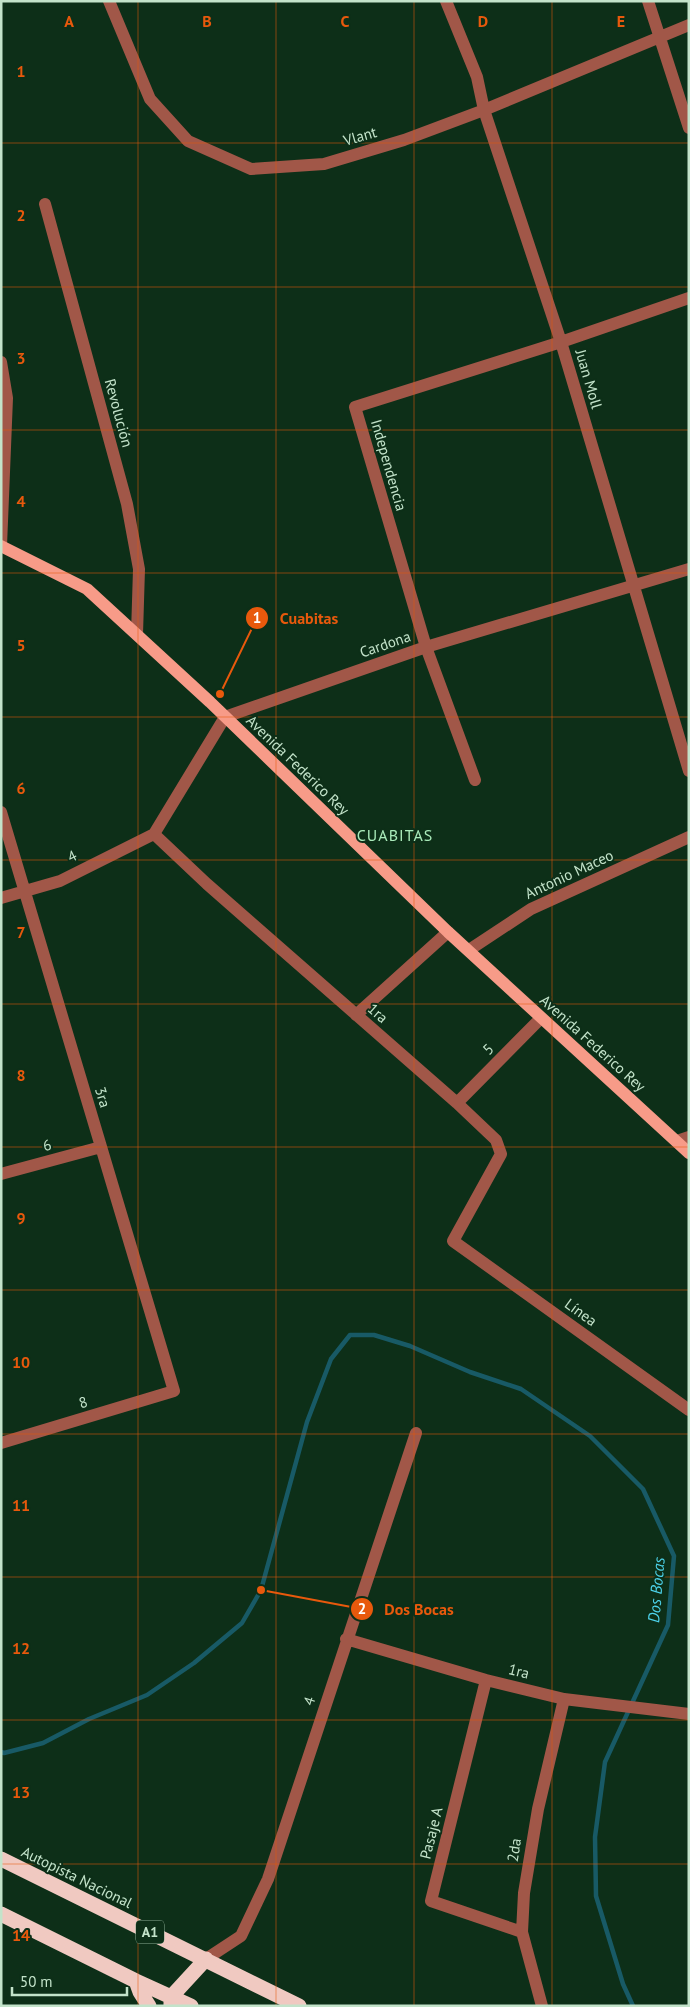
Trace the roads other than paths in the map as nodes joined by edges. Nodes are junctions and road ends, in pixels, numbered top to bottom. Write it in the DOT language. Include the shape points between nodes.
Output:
graph roads {
  1 [pos="109,1"];
  2 [pos="446,1"];
  3 [pos="648,1"];
  4 [pos="689,26"];
  5 [pos="659,38"];
  6 [pos="484,110"];
  7 [pos="689,128"];
  8 [pos="45,204"];
  9 [pos="689,298"];
  10 [pos="561,342"];
  11 [pos="1,362"];
  12 [pos="1,546"];
  13 [pos="689,569"];
  14 [pos="633,586"];
  15 [pos="137,634"];
  16 [pos="426,648"];
  17 [pos="225,717"];
  18 [pos="689,771"];
  19 [pos="474,780"];
  20 [pos="1,812"];
  21 [pos="154,834"];
  22 [pos="689,837"];
  23 [pos="24,890"];
  24 [pos="1,898"];
  25 [pos="448,932"];
  26 [pos="469,950"];
  27 [pos="356,1015"];
  28 [pos="541,1018"];
  29 [pos="457,1103"];
  30 [pos="683,1139"];
  31 [pos="101,1147"];
  32 [pos="689,1153"];
  33 [pos="1,1174"];
  34 [pos="453,1241"];
  35 [pos="174,1392"];
  36 [pos="689,1410"];
  37 [pos="416,1433"];
  38 [pos="1,1444"];
  39 [pos="346,1639"];
  40 [pos="486,1680"];
  41 [pos="564,1699"];
  42 [pos="689,1714"];
  43 [pos="1,1860"];
  44 [pos="1,1914"];
  45 [pos="522,1932"];
  46 [pos="206,1960"];
  47 [pos="136,1981"];
  48 [pos="171,2001"];
  49 [pos="149,2006"];
  50 [pos="191,2006"];
  51 [pos="300,2006"];
  52 [pos="542,2006"];
  1 -- 6 [label="street, Vlant" via="150,99 188,141 251,169 324,164 404,140"];
  2 -- 6 [label="street, Juan Moll" via="477,77"];
  3 -- 5 [label="street"];
  4 -- 5 [label="street, Vlant"];
  5 -- 6 [label="street, Vlant"];
  5 -- 7 [label="street"];
  6 -- 10 [label="street, Juan Moll"];
  8 -- 15 [label="street, Revolución" via="127,504 139,569"];
  9 -- 10 [label="street, Independencia"];
  10 -- 14 [label="street, Juan Moll"];
  10 -- 16 [label="street, Independencia" via="355,407"];
  11 -- 12 [label="street" via="7,398"];
  12 -- 15 [label="main road, Avenida Federico Rey" via="87,589"];
  13 -- 14 [label="street, Cardona"];
  14 -- 16 [label="street, Cardona"];
  14 -- 18 [label="street, Juan Moll"];
  15 -- 17 [label="main road, Avenida Federico Rey"];
  16 -- 17 [label="street, Cardona"];
  16 -- 19 [label="street, Independencia"];
  17 -- 21 [label="street"];
  17 -- 25 [label="main road, Avenida Federico Rey"];
  20 -- 23 [label="street, 3ra"];
  21 -- 23 [label="street, 4" via="60,881"];
  21 -- 27 [label="street, 1ra"];
  22 -- 26 [label="street, Antonio Maceo" via="531,909"];
  23 -- 24 [label="street, 4"];
  23 -- 31 [label="street, 3ra"];
  25 -- 26 [label="main road, Avenida Federico Rey"];
  25 -- 27 [label="street"];
  26 -- 28 [label="main road, Avenida Federico Rey"];
  27 -- 29 [label="street, 1ra"];
  28 -- 29 [label="street, 5"];
  28 -- 30 [label="main road, Avenida Federico Rey"];
  29 -- 34 [label="street, 1ra" via="496,1140 501,1154"];
  30 -- 32 [label="main road, Avenida Federico Rey"];
  31 -- 33 [label="street, 6"];
  31 -- 35 [label="street, 3ra"];
  34 -- 36 [label="street, Línea"];
  35 -- 38 [label="street, 8"];
  37 -- 39 [label="street, 4"];
  39 -- 40 [label="street, 1ra"];
  39 -- 46 [label="street, 4" via="268,1879 241,1936"];
  40 -- 41 [label="street, 1ra"];
  40 -- 45 [label="street, Pasaje A" via="431,1901"];
  41 -- 42 [label="street, 1ra"];
  41 -- 45 [label="street, 2da" via="538,1809 524,1893"];
  43 -- 46 [label="highway, Autopista Nacional / A1"];
  44 -- 47 [label="highway"];
  45 -- 52 [label="street, 2da"];
  46 -- 48 [label="highway"];
  46 -- 51 [label="highway, Autopista Nacional / A1"];
  47 -- 48 [label="highway"];
  47 -- 49 [label="highway"];
  48 -- 50 [label="highway"];
}
